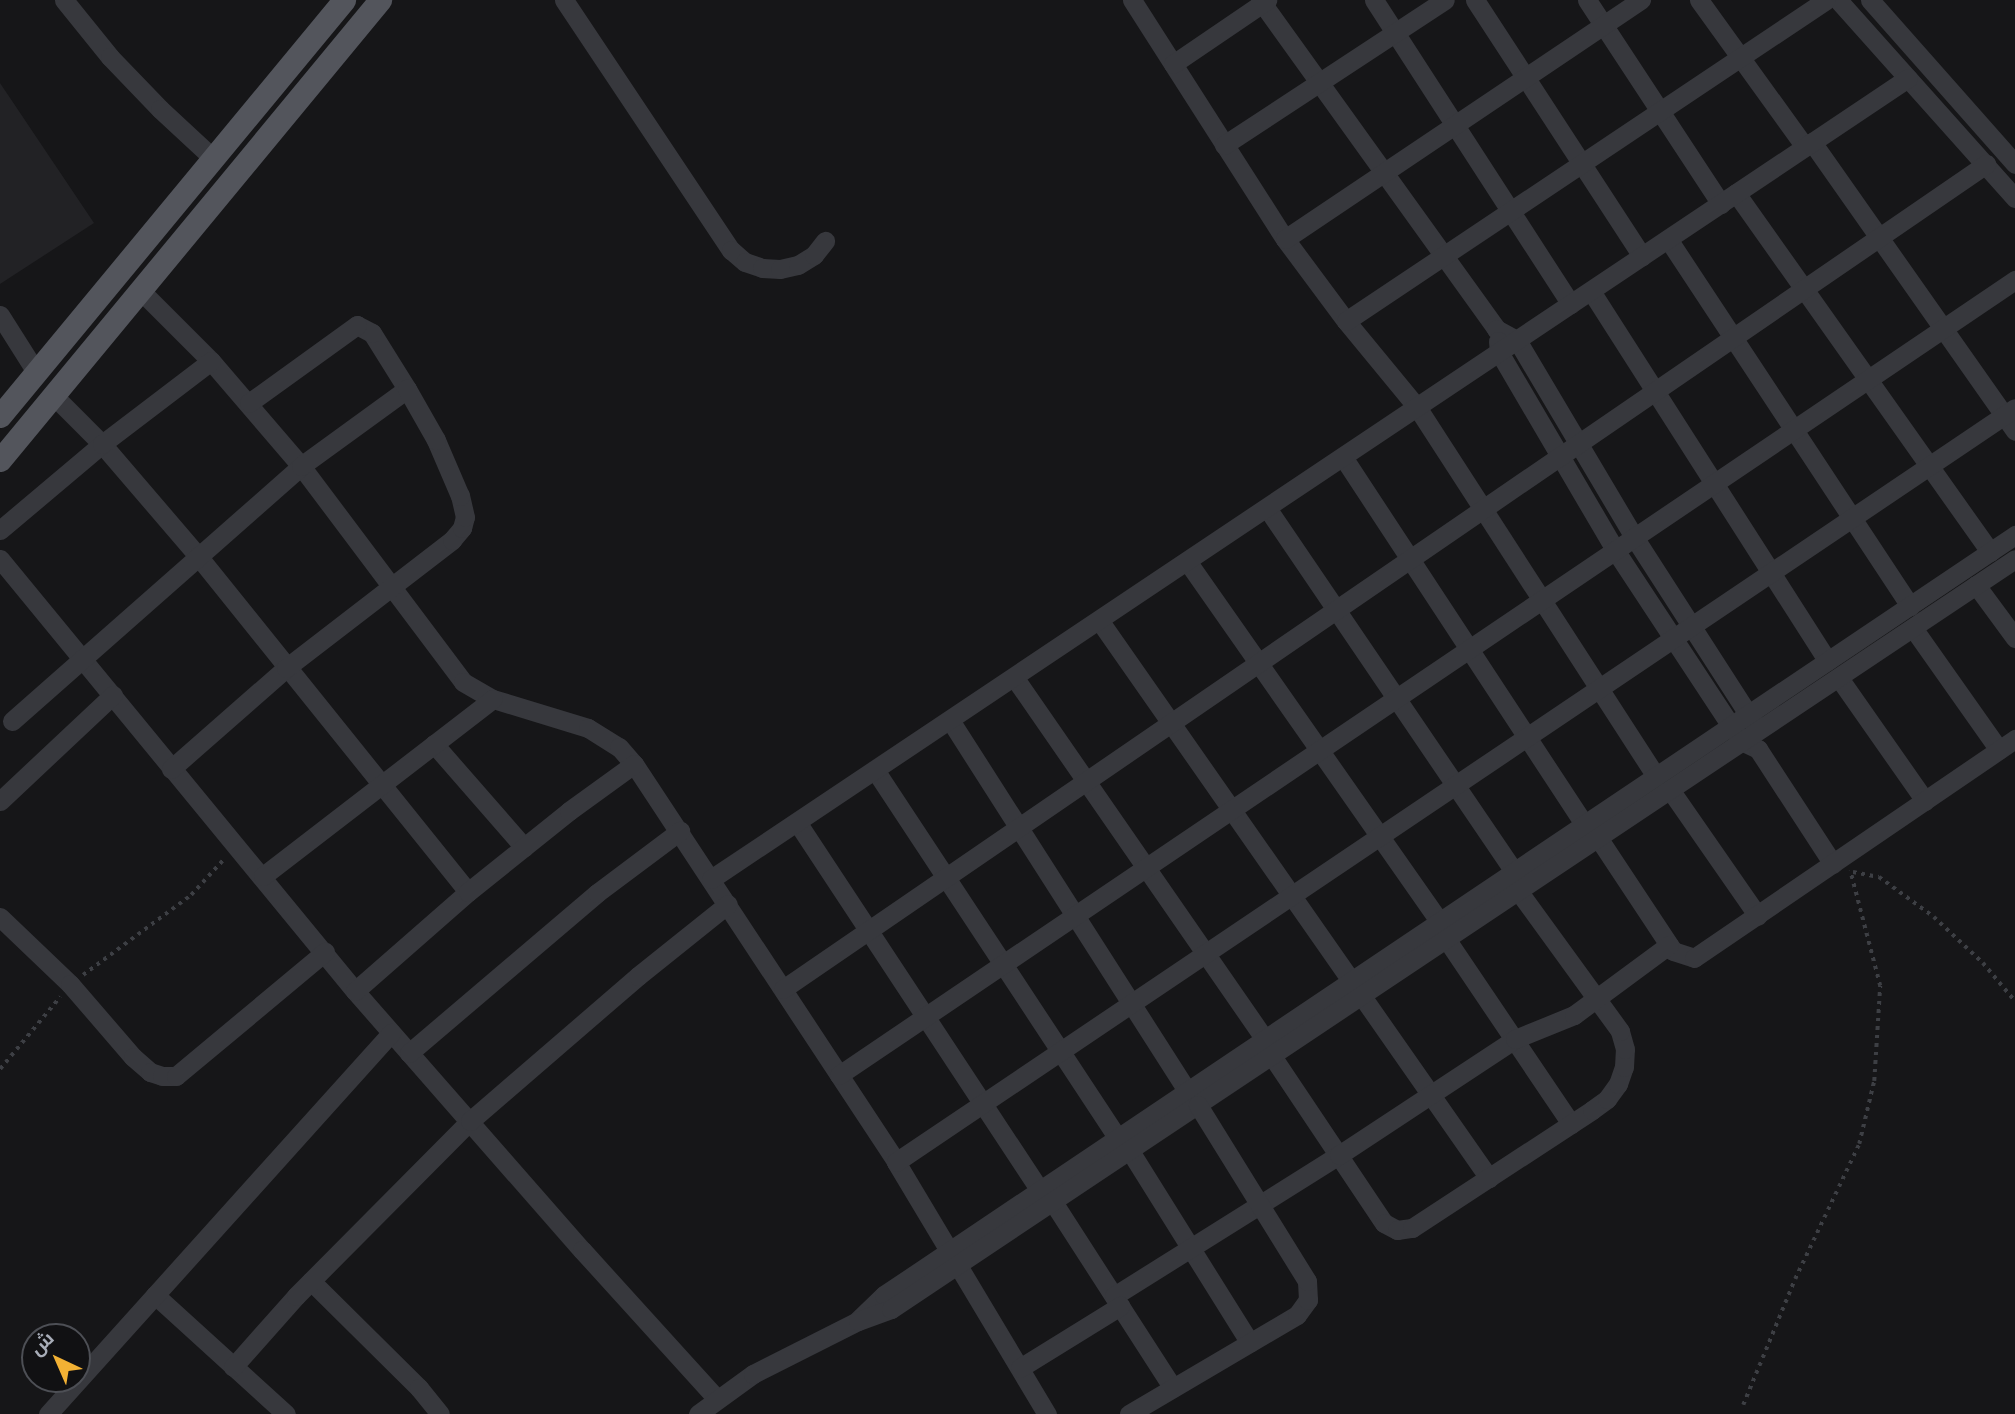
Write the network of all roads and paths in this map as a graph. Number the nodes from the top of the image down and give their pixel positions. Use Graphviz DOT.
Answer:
graph roads {
  1 [pos="64,0"];
  2 [pos="344,0"];
  3 [pos="380,0"];
  4 [pos="564,0"];
  5 [pos="1132,0"];
  6 [pos="1374,0"];
  7 [pos="1445,0"];
  8 [pos="1475,0"];
  9 [pos="1587,0"];
  10 [pos="1641,0"];
  11 [pos="1699,0"];
  12 [pos="1826,0"];
  13 [pos="1838,0"];
  14 [pos="1870,0"];
  15 [pos="1263,1"];
  16 [pos="1603,25"];
  17 [pos="1395,32"];
  18 [pos="1740,57"];
  19 [pos="1173,64"];
  20 [pos="1525,77"];
  21 [pos="1908,78"];
  22 [pos="1319,82"];
  23 [pos="1660,111"];
  24 [pos="1455,125"];
  25 [pos="1224,145"];
  26 [pos="1809,145"];
  27 [pos="213,158"];
  28 [pos="1581,163"];
  29 [pos="1986,164"];
  30 [pos="2015,164"];
  31 [pos="1384,173"];
  32 [pos="1729,198"];
  33 [pos="2015,198"];
  34 [pos="1511,210"];
  35 [pos="1879,237"];
  36 [pos="1284,239"];
  37 [pos="1668,239"];
  38 [pos="825,241"];
  39 [pos="1443,256"];
  40 [pos="1642,256"];
  41 [pos="2015,280"];
  42 [pos="1804,289"];
  43 [pos="141,291"];
  44 [pos="1591,291"];
  45 [pos="96,300"];
  46 [pos="1571,304"];
  47 [pos="0,315"];
  48 [pos="119,316"];
  49 [pos="1346,321"];
  50 [pos="1943,328"];
  51 [pos="1496,329"];
  52 [pos="1733,338"];
  53 [pos="1517,340"];
  54 [pos="1500,352"];
  55 [pos="211,361"];
  56 [pos="36,372"];
  57 [pos="1868,379"];
  58 [pos="407,388"];
  59 [pos="1655,391"];
  60 [pos="55,397"];
  61 [pos="249,403"];
  62 [pos="1417,407"];
  63 [pos="0,416"];
  64 [pos="2011,418"];
  65 [pos="1793,429"];
  66 [pos="102,444"];
  67 [pos="1577,444"];
  68 [pos="1343,457"];
  69 [pos="1559,457"];
  70 [pos="0,460"];
  71 [pos="302,466"];
  72 [pos="1929,466"];
  73 [pos="1714,483"];
  74 [pos="1266,508"];
  75 [pos="1483,509"];
  76 [pos="1852,518"];
  77 [pos="0,530"];
  78 [pos="2015,535"];
  79 [pos="1634,537"];
  80 [pos="1615,550"];
  81 [pos="1990,552"];
  82 [pos="198,556"];
  83 [pos="0,559"];
  84 [pos="1410,559"];
  85 [pos="2015,559"];
  86 [pos="1187,561"];
  87 [pos="1771,572"];
  88 [pos="1976,585"];
  89 [pos="391,588"];
  90 [pos="1541,600"];
  91 [pos="1910,606"];
  92 [pos="1336,610"];
  93 [pos="1099,620"];
  94 [pos="1690,626"];
  95 [pos="1913,628"];
  96 [pos="2015,638"];
  97 [pos="1672,639"];
  98 [pos="1469,649"];
  99 [pos="83,660"];
  100 [pos="1828,661"];
  101 [pos="1258,663"];
  102 [pos="286,668"];
  103 [pos="1014,677"];
  104 [pos="1839,678"];
  105 [pos="1599,688"];
  106 [pos="113,695"];
  107 [pos="1396,698"];
  108 [pos="493,699"];
  109 [pos="950,720"];
  110 [pos="1740,720"];
  111 [pos="12,721"];
  112 [pos="1171,723"];
  113 [pos="1527,737"];
  114 [pos="1754,741"];
  115 [pos="435,744"];
  116 [pos="2007,744"];
  117 [pos="1319,750"];
  118 [pos="634,764"];
  119 [pos="171,769"];
  120 [pos="875,770"];
  121 [pos="1656,777"];
  122 [pos="1086,781"];
  123 [pos="379,785"];
  124 [pos="1455,785"];
  125 [pos="1671,790"];
  126 [pos="0,801"];
  127 [pos="1924,801"];
  128 [pos="1232,809"];
  129 [pos="797,822"];
  130 [pos="1018,827"];
  131 [pos="680,831"];
  132 [pos="1592,832"];
  133 [pos="1380,836"];
  134 [pos="236,846"];
  135 [pos="524,847"];
  136 [pos="1843,864"];
  137 [pos="1146,867"];
  138 [pos="1514,872"];
  139 [pos="263,876"];
  140 [pos="946,877"];
  141 [pos="712,879"];
  142 [pos="468,892"];
  143 [pos="1519,892"];
  144 [pos="1293,894"];
  145 [pos="728,904"];
  146 [pos="1075,915"];
  147 [pos="1758,916"];
  148 [pos="0,917"];
  149 [pos="869,930"];
  150 [pos="1444,931"];
  151 [pos="1669,945"];
  152 [pos="325,952"];
  153 [pos="1205,953"];
  154 [pos="1003,964"];
  155 [pos="70,984"];
  156 [pos="1359,988"];
  157 [pos="783,989"];
  158 [pos="355,991"];
  159 [pos="1598,998"];
  160 [pos="2015,1001"];
  161 [pos="1131,1003"];
  162 [pos="925,1016"];
  163 [pos="391,1033"];
  164 [pos="1515,1039"];
  165 [pos="1268,1048"];
  166 [pos="1061,1051"];
  167 [pos="410,1053"];
  168 [pos="0,1069"];
  169 [pos="839,1075"];
  170 [pos="1432,1094"];
  171 [pos="1193,1099"];
  172 [pos="983,1104"];
  173 [pos="470,1121"];
  174 [pos="1571,1124"];
  175 [pos="1124,1145"];
  176 [pos="1339,1155"];
  177 [pos="896,1162"];
  178 [pos="1489,1178"];
  179 [pos="1046,1196"];
  180 [pos="1260,1204"];
  181 [pos="1190,1248"];
  182 [pos="955,1258"];
  183 [pos="311,1281"];
  184 [pos="155,1294"];
  185 [pos="1117,1301"];
  186 [pos="1250,1343"];
  187 [pos="233,1367"];
  188 [pos="1020,1368"];
  189 [pos="1173,1388"];
  190 [pos="717,1399"];
  191 [pos="1742,1405"];
  192 [pos="48,1414"];
  193 [pos="286,1414"];
  194 [pos="440,1414"];
  195 [pos="698,1414"];
  196 [pos="1047,1414"];
  197 [pos="1129,1414"];
  1 -- 27 [label="street"];
  2 -- 27 [label="main road"];
  3 -- 43 [label="main road"];
  4 -- 38 [label="street"];
  5 -- 19 [label="street"];
  6 -- 17 [label="street"];
  7 -- 17 [label="street"];
  8 -- 20 [label="street"];
  9 -- 16 [label="street"];
  10 -- 16 [label="street"];
  11 -- 18 [label="street"];
  12 -- 18 [label="street"];
  13 -- 21 [label="street"];
  14 -- 30 [label="street"];
  15 -- 19 [label="street"];
  15 -- 22 [label="street"];
  16 -- 20 [label="street"];
  16 -- 23 [label="street"];
  17 -- 22 [label="street"];
  17 -- 24 [label="street"];
  18 -- 23 [label="street"];
  18 -- 26 [label="street"];
  19 -- 25 [label="street"];
  20 -- 24 [label="street"];
  20 -- 28 [label="street"];
  21 -- 26 [label="street"];
  21 -- 29 [label="street"];
  22 -- 25 [label="street"];
  22 -- 31 [label="street"];
  23 -- 28 [label="street"];
  23 -- 32 [label="street"];
  24 -- 31 [label="street"];
  24 -- 34 [label="street"];
  25 -- 36 [label="street"];
  26 -- 32 [label="street"];
  26 -- 35 [label="street"];
  27 -- 45 [label="main road"];
  28 -- 34 [label="street"];
  28 -- 40 [label="street"];
  29 -- 33 [label="street"];
  29 -- 35 [label="street"];
  31 -- 36 [label="street"];
  31 -- 39 [label="street"];
  32 -- 37 [label="street"];
  32 -- 42 [label="street"];
  34 -- 39 [label="street"];
  34 -- 46 [label="street"];
  35 -- 42 [label="street"];
  35 -- 50 [label="street"];
  36 -- 49 [label="street"];
  37 -- 40 [label="street"];
  37 -- 52 [label="street"];
  39 -- 49 [label="street"];
  39 -- 51 [label="street"];
  40 -- 44 [label="street"];
  41 -- 50 [label="street"];
  42 -- 52 [label="street"];
  42 -- 57 [label="street"];
  43 -- 48 [label="main road"];
  43 -- 55 [label="street"];
  44 -- 46 [label="street"];
  44 -- 59 [label="street"];
  45 -- 48 [label="main road"];
  45 -- 56 [label="main road"];
  46 -- 53 [label="street"];
  47 -- 56 [label="street"];
  48 -- 60 [label="main road"];
  49 -- 62 [label="street"];
  50 -- 57 [label="street"];
  50 -- 64 [label="street"];
  51 -- 53 [label="street"];
  51 -- 54 [label="street"];
  52 -- 59 [label="street"];
  52 -- 65 [label="street"];
  53 -- 54 [label="street"];
  53 -- 67 [label="street"];
  54 -- 62 [label="street"];
  54 -- 69 [label="street"];
  55 -- 61 [label="street"];
  55 -- 66 [label="street"];
  56 -- 63 [label="main road"];
  57 -- 65 [label="street"];
  57 -- 72 [label="street"];
  58 -- 61 [label="street"];
  58 -- 71 [label="street"];
  58 -- 89 [label="street"];
  59 -- 67 [label="street"];
  59 -- 73 [label="street"];
  60 -- 66 [label="street"];
  60 -- 70 [label="main road"];
  61 -- 71 [label="street"];
  62 -- 68 [label="street"];
  62 -- 75 [label="street"];
  64 -- 72 [label="street"];
  65 -- 73 [label="street"];
  65 -- 76 [label="street"];
  66 -- 77 [label="street"];
  66 -- 82 [label="street"];
  67 -- 69 [label="street"];
  67 -- 79 [label="street"];
  68 -- 74 [label="street"];
  68 -- 84 [label="street"];
  69 -- 75 [label="street"];
  69 -- 80 [label="street"];
  71 -- 82 [label="street"];
  71 -- 89 [label="street"];
  72 -- 76 [label="street"];
  72 -- 81 [label="street"];
  73 -- 79 [label="street"];
  73 -- 87 [label="street"];
  74 -- 86 [label="street"];
  74 -- 92 [label="street"];
  75 -- 84 [label="street"];
  75 -- 90 [label="street"];
  76 -- 87 [label="street"];
  76 -- 91 [label="street"];
  78 -- 81 [label="street"];
  79 -- 80 [label="street"];
  79 -- 94 [label="street"];
  80 -- 90 [label="street"];
  80 -- 97 [label="street"];
  81 -- 91 [label="street"];
  82 -- 99 [label="street"];
  82 -- 102 [label="street"];
  83 -- 99 [label="street"];
  84 -- 92 [label="street"];
  84 -- 98 [label="street"];
  85 -- 88 [label="street"];
  86 -- 93 [label="street"];
  86 -- 101 [label="street"];
  87 -- 94 [label="street"];
  87 -- 100 [label="street"];
  88 -- 95 [label="street"];
  88 -- 96 [label="street"];
  89 -- 102 [label="street"];
  89 -- 108 [label="street"];
  90 -- 98 [label="street"];
  90 -- 105 [label="street"];
  91 -- 100 [label="street"];
  92 -- 101 [label="street"];
  92 -- 107 [label="street"];
  93 -- 103 [label="street"];
  93 -- 112 [label="street"];
  94 -- 97 [label="street"];
  94 -- 110 [label="street"];
  95 -- 104 [label="street"];
  95 -- 116 [label="street"];
  97 -- 105 [label="street"];
  97 -- 110 [label="street"];
  98 -- 107 [label="street"];
  98 -- 113 [label="street"];
  99 -- 106 [label="street"];
  99 -- 111 [label="street"];
  100 -- 110 [label="street"];
  101 -- 112 [label="street"];
  101 -- 117 [label="street"];
  102 -- 119 [label="street"];
  102 -- 123 [label="street"];
  103 -- 109 [label="street"];
  103 -- 122 [label="street"];
  104 -- 114 [label="street"];
  104 -- 127 [label="street"];
  105 -- 113 [label="street"];
  105 -- 121 [label="street"];
  106 -- 119 [label="street"];
  106 -- 126 [label="street"];
  107 -- 117 [label="street"];
  107 -- 124 [label="street"];
  108 -- 115 [label="street"];
  108 -- 118 [label="street"];
  109 -- 120 [label="street"];
  109 -- 130 [label="street"];
  110 -- 114 [label="street"];
  110 -- 121 [label="street"];
  112 -- 122 [label="street"];
  112 -- 128 [label="street"];
  113 -- 124 [label="street"];
  113 -- 132 [label="street"];
  114 -- 125 [label="street"];
  114 -- 136 [label="street"];
  115 -- 123 [label="street"];
  115 -- 135 [label="street"];
  116 -- 127 [label="street"];
  117 -- 128 [label="street"];
  117 -- 133 [label="street"];
  118 -- 131 [label="street"];
  118 -- 135 [label="street"];
  119 -- 134 [label="street"];
  120 -- 129 [label="street"];
  120 -- 140 [label="street"];
  121 -- 132 [label="street"];
  122 -- 130 [label="street"];
  122 -- 137 [label="street"];
  123 -- 139 [label="street"];
  123 -- 142 [label="street"];
  124 -- 133 [label="street"];
  124 -- 138 [label="street"];
  125 -- 132 [label="street"];
  125 -- 147 [label="street"];
  127 -- 136 [label="street"];
  128 -- 137 [label="street"];
  128 -- 144 [label="street"];
  129 -- 141 [label="street"];
  129 -- 149 [label="street"];
  130 -- 140 [label="street"];
  130 -- 146 [label="street"];
  131 -- 141 [label="street"];
  131 -- 167 [label="street"];
  132 -- 138 [label="street"];
  132 -- 143 [label="street"];
  132 -- 151 [label="street"];
  133 -- 144 [label="street"];
  133 -- 150 [label="street"];
  134 -- 139 [label="street"];
  134 -- 155 [label="path"];
  135 -- 142 [label="street"];
  136 -- 147 [label="street"];
  136 -- 160 [label="path"];
  136 -- 191 [label="path"];
  137 -- 146 [label="street"];
  137 -- 153 [label="street"];
  138 -- 150 [label="street"];
  139 -- 152 [label="street"];
  140 -- 149 [label="street"];
  140 -- 154 [label="street"];
  141 -- 145 [label="street"];
  142 -- 158 [label="street"];
  143 -- 150 [label="street"];
  143 -- 159 [label="street"];
  144 -- 153 [label="street"];
  144 -- 156 [label="street"];
  145 -- 157 [label="street"];
  145 -- 173 [label="street"];
  146 -- 154 [label="street"];
  146 -- 161 [label="street"];
  147 -- 151 [label="street"];
  148 -- 155 [label="street"];
  149 -- 157 [label="street"];
  149 -- 162 [label="street"];
  150 -- 156 [label="street"];
  150 -- 164 [label="street"];
  151 -- 159 [label="street"];
  152 -- 155 [label="street"];
  152 -- 158 [label="street"];
  153 -- 161 [label="street"];
  153 -- 165 [label="street"];
  154 -- 162 [label="street"];
  154 -- 166 [label="street"];
  155 -- 168 [label="path"];
  156 -- 165 [label="street"];
  156 -- 170 [label="street"];
  157 -- 169 [label="street"];
  158 -- 163 [label="street"];
  159 -- 164 [label="street"];
  159 -- 174 [label="street"];
  161 -- 166 [label="street"];
  161 -- 171 [label="street"];
  162 -- 169 [label="street"];
  162 -- 172 [label="street"];
  163 -- 167 [label="street"];
  163 -- 184 [label="street"];
  164 -- 170 [label="street"];
  164 -- 174 [label="street"];
  165 -- 171 [label="street"];
  165 -- 176 [label="street"];
  166 -- 172 [label="street"];
  166 -- 175 [label="street"];
  167 -- 173 [label="street"];
  169 -- 177 [label="street"];
  170 -- 176 [label="street"];
  170 -- 178 [label="street"];
  171 -- 175 [label="street"];
  171 -- 180 [label="street"];
  172 -- 177 [label="street"];
  172 -- 179 [label="street"];
  173 -- 183 [label="street"];
  173 -- 190 [label="street"];
  174 -- 178 [label="street"];
  175 -- 179 [label="street"];
  175 -- 181 [label="street"];
  176 -- 178 [label="street"];
  176 -- 180 [label="street"];
  177 -- 182 [label="street"];
  179 -- 182 [label="street"];
  179 -- 185 [label="street"];
  180 -- 181 [label="street"];
  180 -- 186 [label="street"];
  181 -- 185 [label="street"];
  181 -- 186 [label="street"];
  182 -- 188 [label="street"];
  182 -- 190 [label="street"];
  183 -- 187 [label="street"];
  183 -- 194 [label="street"];
  184 -- 187 [label="street"];
  184 -- 192 [label="street"];
  185 -- 188 [label="street"];
  185 -- 189 [label="street"];
  186 -- 189 [label="street"];
  187 -- 193 [label="street"];
  188 -- 196 [label="street"];
  189 -- 197 [label="street"];
  190 -- 195 [label="street"];
}
